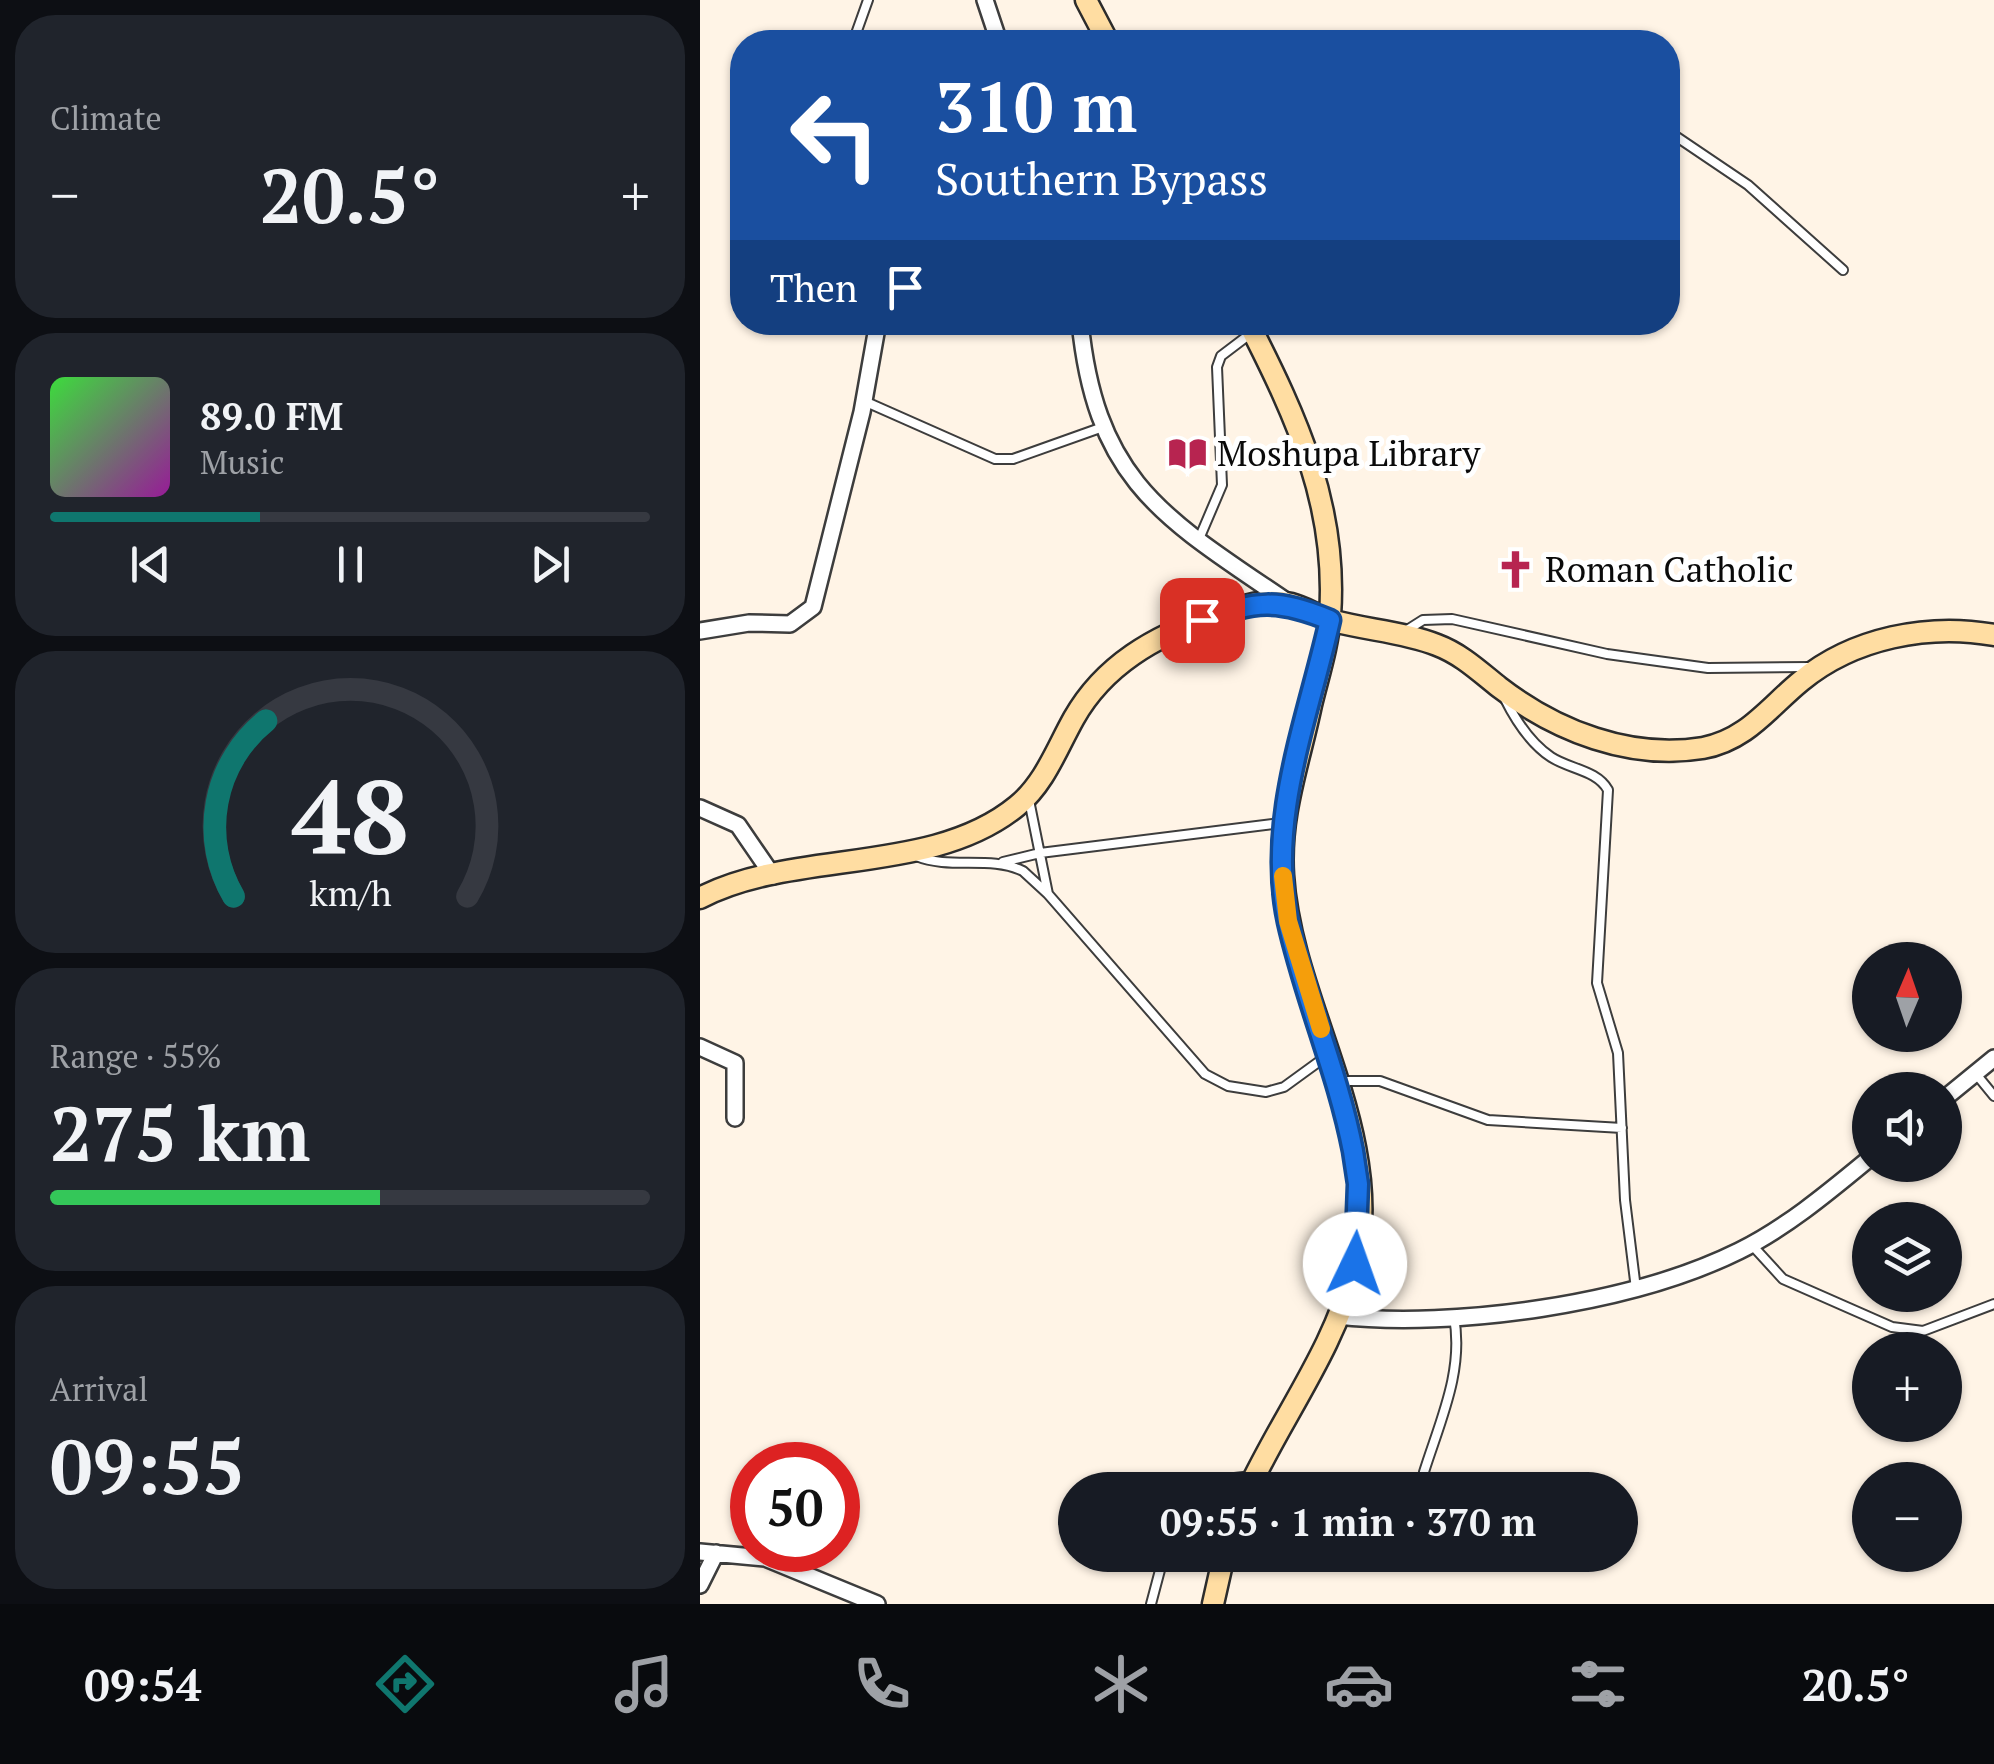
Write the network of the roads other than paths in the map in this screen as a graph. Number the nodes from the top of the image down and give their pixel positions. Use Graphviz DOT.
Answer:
graph roads {
  1 [pos="868,0"];
  2 [pos="985,0"];
  3 [pos="1086,0"];
  4 [pos="858,30"];
  5 [pos="995,30"];
  6 [pos="1102,30"];
  7 [pos="1680,139"];
  8 [pos="1843,270"];
  9 [pos="876,335"];
  10 [pos="1082,335"];
  11 [pos="1243,335"];
  12 [pos="1255,335"];
  13 [pos="864,401"];
  14 [pos="1103,428"];
  15 [pos="1197,543"];
  16 [pos="1290,604"];
  17 [pos="1330,620"];
  18 [pos="700,632"];
  19 [pos="1399,635"];
  20 [pos="1994,635"];
  21 [pos="1820,666"];
  22 [pos="1498,686"];
  23 [pos="1028,796"];
  24 [pos="700,808"];
  25 [pos="1284,822"];
  26 [pos="902,851"];
  27 [pos="1040,853"];
  28 [pos="999,863"];
  29 [pos="773,876"];
  30 [pos="1048,894"];
  31 [pos="700,898"];
  32 [pos="700,1047"];
  33 [pos="1328,1056"];
  34 [pos="1994,1058"];
  35 [pos="1976,1074"];
  36 [pos="1336,1081"];
  37 [pos="1962,1085"];
  38 [pos="1994,1096"];
  39 [pos="735,1118"];
  40 [pos="1622,1128"];
  41 [pos="1852,1171"];
  42 [pos="1752,1244"];
  43 [pos="1636,1289"];
  44 [pos="1994,1304"];
  45 [pos="1337,1316"];
  46 [pos="1454,1318"];
  47 [pos="1257,1472"];
  48 [pos="1424,1472"];
  49 [pos="708,1553"];
  50 [pos="1159,1572"];
  51 [pos="1220,1572"];
  52 [pos="700,1585"];
  53 [pos="840,1597"];
  54 [pos="877,1604"];
  55 [pos="1151,1604"];
  56 [pos="1212,1604"];
  1 -- 4 [label="lane"];
  2 -- 5 [label="street"];
  3 -- 6 [label="street"];
  7 -- 8 [label="lane"];
  9 -- 13 [label="street"];
  10 -- 14 [label="street"];
  11 -- 15 [label="lane"];
  12 -- 17 [label="street"];
  13 -- 14 [label="lane"];
  13 -- 18 [label="street"];
  14 -- 15 [label="street"];
  15 -- 16 [label="street"];
  16 -- 17 [label="street"];
  16 -- 23 [label="street"];
  17 -- 19 [label="street"];
  17 -- 25 [label="street"];
  19 -- 21 [label="lane"];
  19 -- 22 [label="street"];
  20 -- 21 [label="street"];
  21 -- 22 [label="street"];
  22 -- 40 [label="lane"];
  23 -- 26 [label="street"];
  23 -- 27 [label="lane"];
  24 -- 29 [label="street"];
  25 -- 27 [label="lane"];
  25 -- 33 [label="street"];
  26 -- 28 [label="lane"];
  26 -- 29 [label="street"];
  27 -- 28 [label="lane"];
  27 -- 30 [label="lane"];
  28 -- 30 [label="lane"];
  29 -- 31 [label="street"];
  30 -- 33 [label="lane"];
  32 -- 39 [label="street"];
  33 -- 36 [label="street"];
  34 -- 35 [label="street"];
  35 -- 37 [label="street"];
  35 -- 38 [label="lane"];
  36 -- 40 [label="lane"];
  36 -- 45 [label="street"];
  40 -- 43 [label="lane"];
  41 -- 42 [label="street"];
  42 -- 43 [label="street"];
  42 -- 44 [label="lane"];
  43 -- 46 [label="street"];
  45 -- 46 [label="street"];
  45 -- 47 [label="street"];
  46 -- 48 [label="lane"];
  49 -- 52 [label="street"];
  49 -- 53 [label="street"];
  50 -- 55 [label="lane"];
  51 -- 56 [label="street"];
  53 -- 54 [label="street"];
}
